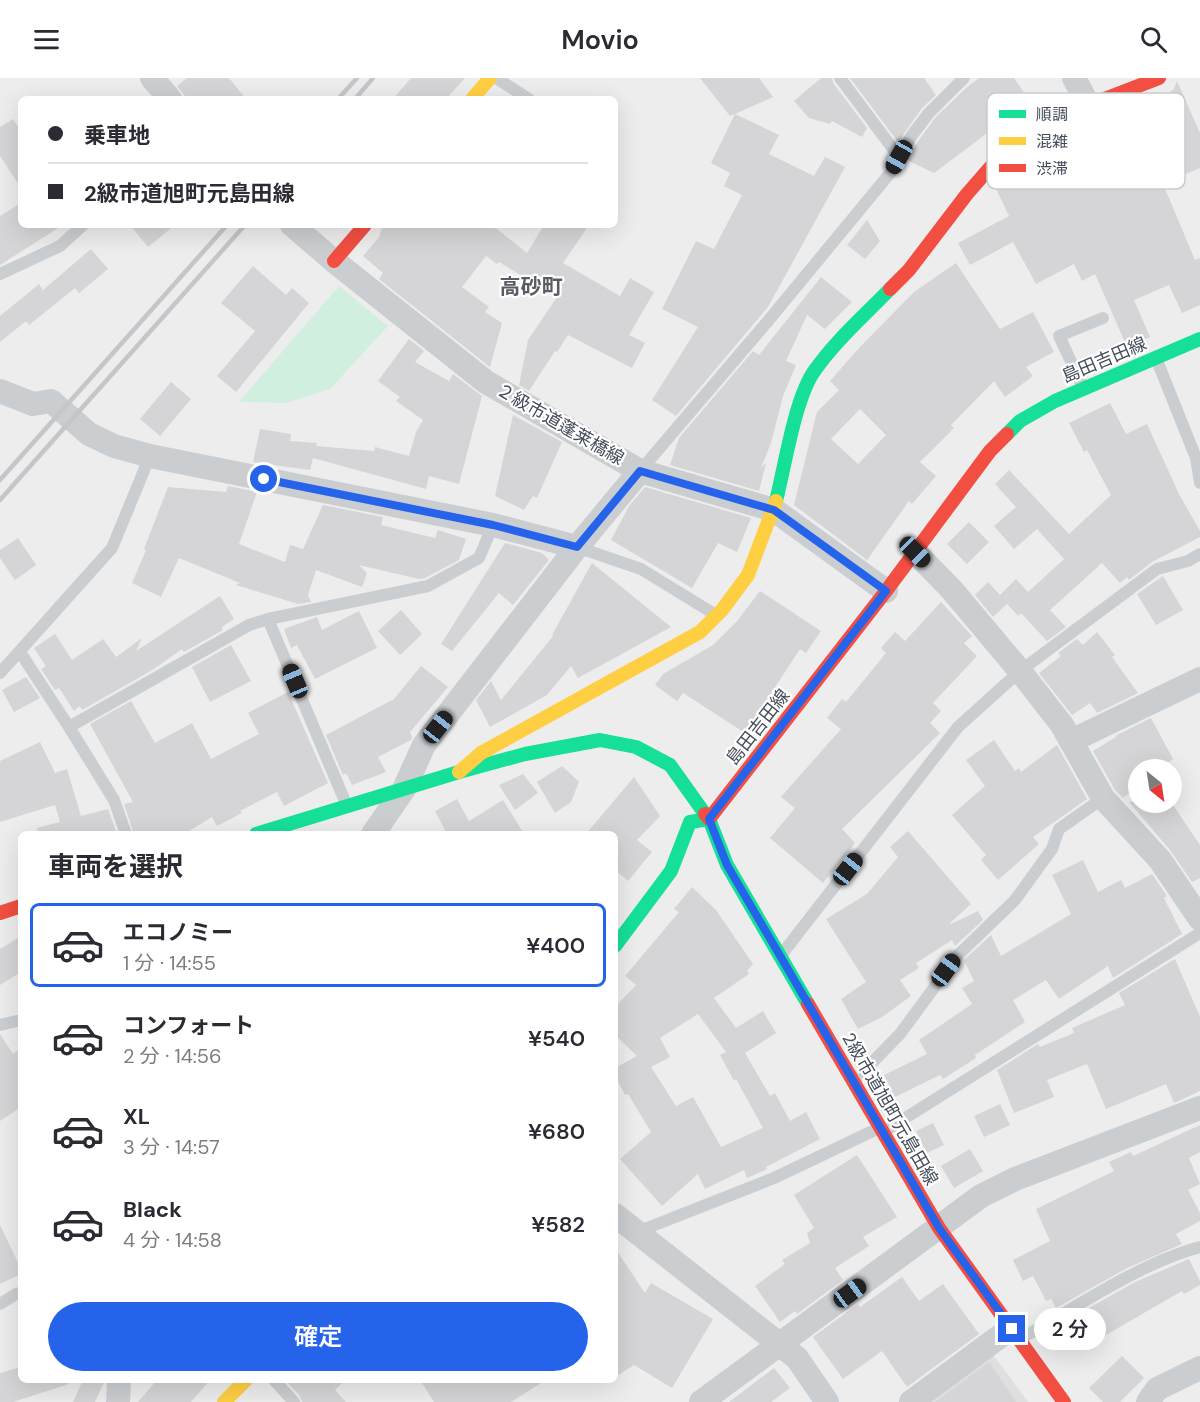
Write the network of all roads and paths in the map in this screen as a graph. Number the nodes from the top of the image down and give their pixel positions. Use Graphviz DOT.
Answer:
graph roads {
  1 [pos="152,78"];
  2 [pos="490,78"];
  3 [pos="496,78"];
  4 [pos="840,78"];
  5 [pos="964,78"];
  6 [pos="1074,78"];
  7 [pos="1159,78"];
  8 [pos="1082,93"];
  9 [pos="1122,93"];
  10 [pos="167,96"];
  11 [pos="475,96"];
  12 [pos="524,96"];
  13 [pos="899,157"];
  14 [pos="987,171"];
  15 [pos="80,228"];
  16 [pos="296,228"];
  17 [pos="362,228"];
  18 [pos="334,261"];
  19 [pos="0,274"];
  20 [pos="1103,318"];
  21 [pos="1200,339"];
  22 [pos="1155,358"];
  23 [pos="1084,387"];
  24 [pos="0,391"];
  25 [pos="150,456"];
  26 [pos="640,471"];
  27 [pos="1200,483"];
  28 [pos="774,510"];
  29 [pos="493,525"];
  30 [pos="577,547"];
  31 [pos="915,552"];
  32 [pos="1200,554"];
  33 [pos="886,591"];
  34 [pos="717,615"];
  35 [pos="268,619"];
  36 [pos="20,652"];
  37 [pos="1020,671"];
  38 [pos="0,673"];
  39 [pos="1200,679"];
  40 [pos="69,727"];
  41 [pos="1071,741"];
  42 [pos="459,772"];
  43 [pos="404,789"];
  44 [pos="1103,798"];
  45 [pos="347,806"];
  46 [pos="709,819"];
  47 [pos="125,831"];
  48 [pos="266,831"];
  49 [pos="374,831"];
  50 [pos="18,907"];
  51 [pos="0,913"];
  52 [pos="1200,919"];
  53 [pos="1200,933"];
  54 [pos="618,942"];
  55 [pos="779,957"];
  56 [pos="18,1021"];
  57 [pos="0,1025"];
  58 [pos="853,1082"];
  59 [pos="1200,1108"];
  60 [pos="881,1130"];
  61 [pos="618,1217"];
  62 [pos="939,1228"];
  63 [pos="637,1232"];
  64 [pos="1200,1247"];
  65 [pos="18,1294"];
  66 [pos="0,1304"];
  67 [pos="1016,1334"];
  68 [pos="779,1345"];
  69 [pos="1200,1368"];
  70 [pos="119,1383"];
  71 [pos="243,1383"];
  72 [pos="277,1383"];
  73 [pos="118,1402"];
  74 [pos="224,1402"];
  75 [pos="294,1402"];
  76 [pos="701,1402"];
  77 [pos="827,1402"];
  78 [pos="911,1402"];
  79 [pos="1064,1402"];
  80 [pos="1148,1402"];
  1 -- 10 [label="street"];
  2 -- 11 [label="street"];
  3 -- 12 [label="lane"];
  4 -- 13 [label="lane"];
  5 -- 13 [label="lane"];
  6 -- 8 [label="street"];
  7 -- 9 [label="street"];
  13 -- 26 [label="lane"];
  14 -- 28 [label="street"];
  15 -- 19 [label="lane"];
  16 -- 18 [label="street, ２級市道蓬莱橋線"];
  17 -- 18 [label="street"];
  18 -- 26 [label="street, ２級市道蓬莱橋線"];
  20 -- 23 [label="lane"];
  21 -- 22 [label="street, 島田吉田線"];
  22 -- 23 [label="street, 島田吉田線"];
  22 -- 27 [label="lane"];
  23 -- 31 [label="street, 島田吉田線"];
  24 -- 25 [label="street"];
  25 -- 29 [label="street"];
  25 -- 36 [label="lane"];
  26 -- 28 [label="street, ２級市道蓬莱橋線"];
  26 -- 30 [label="street"];
  28 -- 33 [label="street, ２級市道蓬莱橋線"];
  28 -- 34 [label="street"];
  29 -- 30 [label="street"];
  29 -- 35 [label="lane"];
  30 -- 34 [label="lane"];
  30 -- 43 [label="street"];
  31 -- 33 [label="street, 島田吉田線"];
  31 -- 37 [label="street"];
  32 -- 37 [label="lane"];
  33 -- 46 [label="street, 島田吉田線"];
  34 -- 42 [label="street"];
  35 -- 40 [label="lane"];
  35 -- 45 [label="lane"];
  36 -- 38 [label="lane"];
  36 -- 40 [label="lane"];
  37 -- 41 [label="street"];
  37 -- 55 [label="lane"];
  39 -- 41 [label="street"];
  40 -- 47 [label="lane"];
  41 -- 44 [label="street"];
  42 -- 43 [label="street"];
  42 -- 46 [label="street"];
  43 -- 45 [label="street"];
  43 -- 49 [label="street"];
  44 -- 52 [label="street"];
  44 -- 58 [label="lane"];
  45 -- 48 [label="street"];
  46 -- 54 [label="street"];
  46 -- 55 [label="street, 2級市道旭町元島田線"];
  50 -- 51 [label="street"];
  53 -- 60 [label="lane"];
  55 -- 58 [label="street, 2級市道旭町元島田線"];
  56 -- 57 [label="lane"];
  58 -- 60 [label="street, 2級市道旭町元島田線"];
  59 -- 62 [label="street"];
  60 -- 62 [label="street, 2級市道旭町元島田線"];
  60 -- 63 [label="lane"];
  61 -- 63 [label="street"];
  62 -- 67 [label="street, 2級市道旭町元島田線"];
  62 -- 68 [label="street"];
  63 -- 68 [label="street"];
  64 -- 67 [label="lane"];
  65 -- 66 [label="lane"];
  67 -- 78 [label="street"];
  67 -- 79 [label="street, 2級市道旭町元島田線"];
  68 -- 76 [label="street"];
  68 -- 77 [label="street"];
  69 -- 80 [label="street"];
  70 -- 73 [label="street"];
  71 -- 74 [label="street"];
  72 -- 75 [label="lane"];
}
